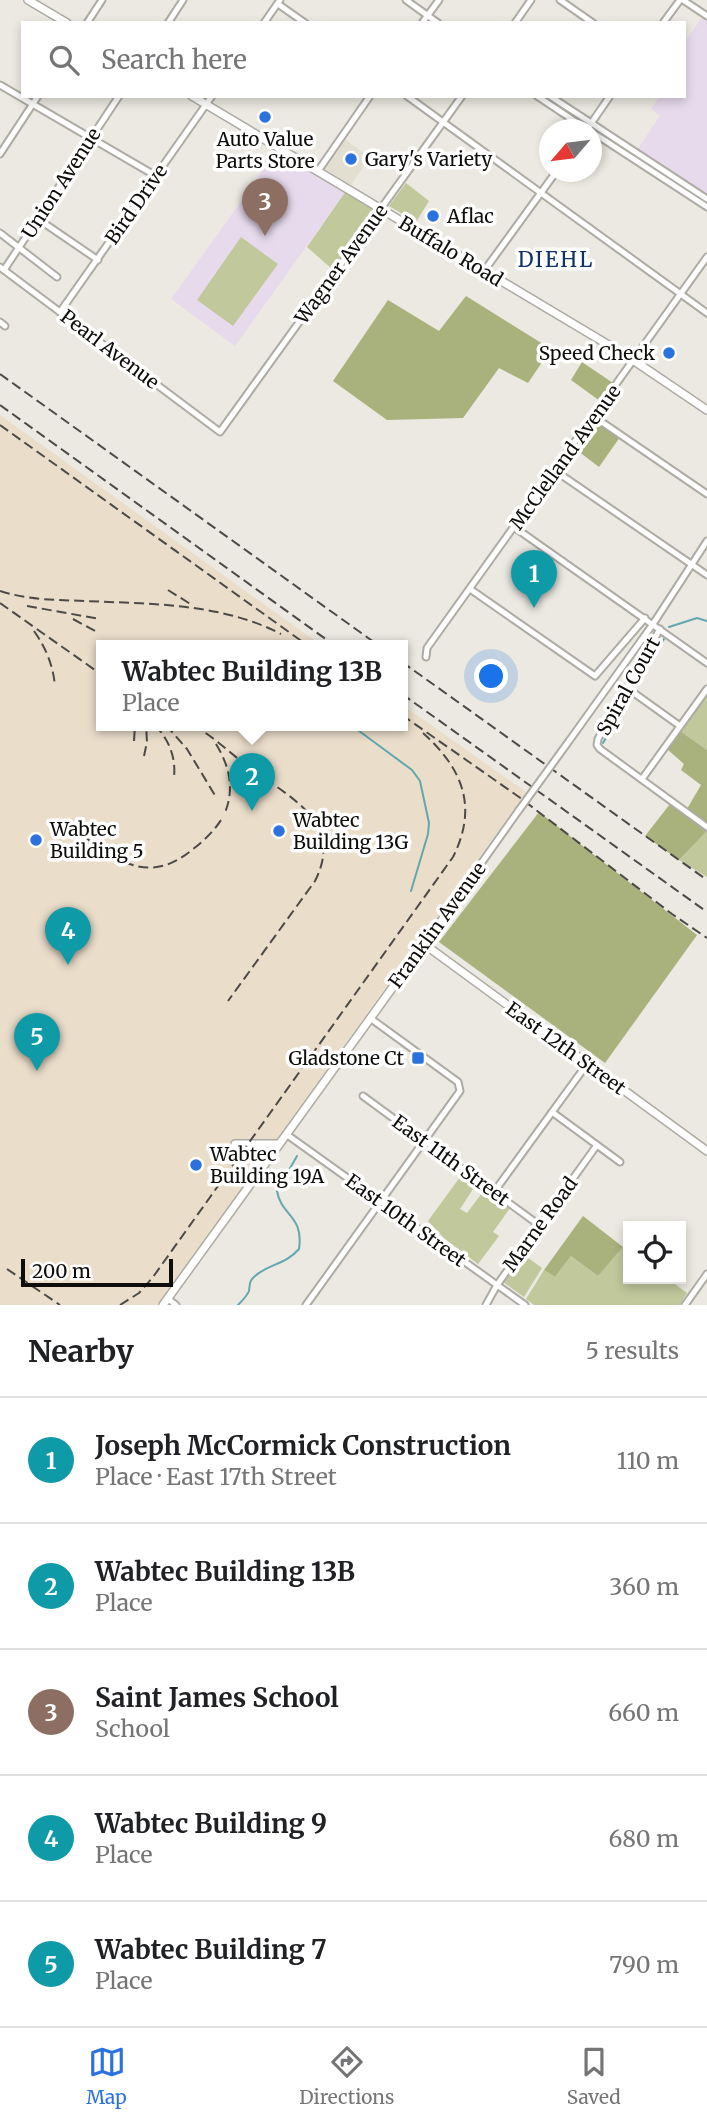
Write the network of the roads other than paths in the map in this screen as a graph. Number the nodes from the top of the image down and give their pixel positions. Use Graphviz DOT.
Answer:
graph roads {
  1 [pos="28,0"];
  2 [pos="102,0"];
  3 [pos="183,0"];
  4 [pos="406,0"];
  5 [pos="439,0"];
  6 [pos="531,0"];
  7 [pos="560,0"];
  8 [pos="682,0"];
  9 [pos="279,2"];
  10 [pos="428,15"];
  11 [pos="707,16"];
  12 [pos="64,21"];
  13 [pos="88,21"];
  14 [pos="168,21"];
  15 [pos="265,21"];
  16 [pos="303,21"];
  17 [pos="424,21"];
  18 [pos="436,21"];
  19 [pos="516,21"];
  20 [pos="590,21"];
  21 [pos="665,21"];
  22 [pos="0,85"];
  23 [pos="21,97"];
  24 [pos="23,98"];
  25 [pos="37,98"];
  26 [pos="118,98"];
  27 [pos="196,98"];
  28 [pos="210,98"];
  29 [pos="369,98"];
  30 [pos="410,98"];
  31 [pos="461,98"];
  32 [pos="540,98"];
  33 [pos="552,98"];
  34 [pos="609,98"];
  35 [pos="33,104"];
  36 [pos="206,104"];
  37 [pos="574,119"];
  38 [pos="578,119"];
  39 [pos="595,119"];
  40 [pos="443,122"];
  41 [pos="602,136"];
  42 [pos="602,137"];
  43 [pos="91,138"];
  44 [pos="0,154"];
  45 [pos="318,171"];
  46 [pos="156,176"];
  47 [pos="548,182"];
  48 [pos="541,192"];
  49 [pos="707,199"];
  50 [pos="707,207"];
  51 [pos="381,209"];
  52 [pos="38,219"];
  53 [pos="0,233"];
  54 [pos="19,247"];
  55 [pos="707,257"];
  56 [pos="98,260"];
  57 [pos="2,268"];
  58 [pos="484,271"];
  59 [pos="57,276"];
  60 [pos="681,294"];
  61 [pos="60,312"];
  62 [pos="707,313"];
  63 [pos="634,360"];
  64 [pos="707,410"];
  65 [pos="593,416"];
  66 [pos="220,432"];
  67 [pos="554,471"];
  68 [pos="707,494"];
  69 [pos="514,527"];
  70 [pos="707,541"];
  71 [pos="691,564"];
  72 [pos="707,575"];
  73 [pos="470,589"];
  74 [pos="645,618"];
  75 [pos="653,624"];
  76 [pos="660,629"];
  77 [pos="426,657"];
  78 [pos="707,663"];
  79 [pos="627,688"];
  80 [pos="707,689"];
  81 [pos="680,726"];
  82 [pos="642,779"];
  83 [pos="707,827"];
  84 [pos="424,944"];
  85 [pos="370,1018"];
  86 [pos="587,1063"];
  87 [pos="363,1096"];
  88 [pos="552,1112"];
  89 [pos="286,1134"];
  90 [pos="425,1141"];
  91 [pos="235,1144"];
  92 [pos="279,1144"];
  93 [pos="597,1145"];
  94 [pos="707,1151"];
  95 [pos="620,1162"];
  96 [pos="494,1192"];
  97 [pos="381,1202"];
  98 [pos="539,1225"];
  99 [pos="707,1275"];
  100 [pos="497,1285"];
  101 [pos="165,1302"];
  102 [pos="176,1305"];
  103 [pos="306,1305"];
  104 [pos="486,1305"];
  105 [pos="525,1305"];
  106 [pos="685,1305"];
  1 -- 12 [label="main road"];
  2 -- 13 [label="street"];
  3 -- 14 [label="street"];
  4 -- 10 [label="street"];
  5 -- 10 [label="street"];
  6 -- 19 [label="street"];
  7 -- 20 [label="street"];
  8 -- 11 [label="street"];
  8 -- 21 [label="street"];
  9 -- 15 [label="street"];
  9 -- 16 [label="street"];
  10 -- 17 [label="street"];
  10 -- 18 [label="street"];
  22 -- 23 [label="street"];
  24 -- 35 [label="street"];
  25 -- 35 [label="street"];
  26 -- 43 [label="street, Union Avenue"];
  27 -- 36 [label="main road, Buffalo Road"];
  28 -- 36 [label="street, Bird Drive"];
  29 -- 45 [label="street"];
  30 -- 40 [label="street"];
  31 -- 40 [label="street, Wagner Avenue"];
  32 -- 37 [label="street"];
  33 -- 38 [label="street"];
  34 -- 39 [label="street"];
  35 -- 43 [label="street"];
  35 -- 44 [label="street"];
  36 -- 45 [label="main road, Buffalo Road"];
  36 -- 46 [label="street, Bird Drive"];
  40 -- 48 [label="street"];
  40 -- 51 [label="street, Wagner Avenue"];
  41 -- 49 [label="street"];
  42 -- 50 [label="street"];
  43 -- 46 [label="street"];
  43 -- 52 [label="street, Union Avenue"];
  45 -- 51 [label="main road, Buffalo Road"];
  46 -- 56 [label="street, Bird Drive"];
  47 -- 48 [label="street"];
  48 -- 58 [label="street"];
  48 -- 60 [label="street"];
  51 -- 58 [label="main road, Buffalo Road"];
  51 -- 66 [label="street, Wagner Avenue"];
  52 -- 54 [label="street, Union Avenue"];
  52 -- 56 [label="street"];
  53 -- 54 [label="street"];
  54 -- 57 [label="street, Union Avenue"];
  54 -- 59 [label="street"];
  55 -- 60 [label="street, McClelland Avenue"];
  56 -- 61 [label="street, Bird Drive"];
  57 -- 61 [label="street, Pearl Avenue"];
  58 -- 63 [label="main road, Buffalo Road"];
  60 -- 62 [label="street"];
  60 -- 63 [label="street, McClelland Avenue"];
  61 -- 66 [label="street, Pearl Avenue"];
  63 -- 64 [label="main road, Buffalo Road"];
  63 -- 65 [label="street, McClelland Avenue"];
  65 -- 67 [label="street, McClelland Avenue"];
  65 -- 68 [label="street"];
  67 -- 69 [label="street, McClelland Avenue"];
  67 -- 71 [label="street"];
  69 -- 73 [label="street, McClelland Avenue"];
  69 -- 74 [label="street"];
  70 -- 71 [label="street, Franklin Avenue"];
  71 -- 72 [label="street"];
  71 -- 75 [label="street, Franklin Avenue"];
  73 -- 74 [label="street"];
  73 -- 77 [label="street, McClelland Avenue"];
  74 -- 75 [label="street"];
  75 -- 76 [label="street"];
  75 -- 84 [label="street, Franklin Avenue, bridge"];
  76 -- 78 [label="street"];
  76 -- 79 [label="street, Spiral Court"];
  79 -- 81 [label="street"];
  79 -- 82 [label="street, Spiral Court"];
  80 -- 81 [label="street"];
  81 -- 82 [label="street"];
  82 -- 83 [label="street"];
  84 -- 85 [label="main road, Franklin Avenue"];
  84 -- 86 [label="main road, East 12th Street"];
  85 -- 89 [label="main road, Franklin Avenue"];
  85 -- 90 [label="street"];
  86 -- 88 [label="street"];
  86 -- 94 [label="main road, East 12th Street"];
  87 -- 90 [label="street, East 11th Street"];
  88 -- 93 [label="street"];
  88 -- 96 [label="street"];
  89 -- 92 [label="main road, Franklin Avenue"];
  89 -- 97 [label="street, East 10th Street"];
  90 -- 96 [label="street, East 11th Street"];
  90 -- 97 [label="street"];
  91 -- 92 [label="main road"];
  92 -- 101 [label="main road, Franklin Avenue"];
  93 -- 95 [label="street"];
  93 -- 98 [label="street, Marne Road"];
  96 -- 98 [label="street, East 11th Street"];
  97 -- 100 [label="street, East 10th Street"];
  97 -- 103 [label="street"];
  98 -- 100 [label="street, Marne Road"];
  99 -- 106 [label="street"];
  100 -- 104 [label="street, Marne Road"];
  100 -- 105 [label="street, East 10th Street"];
  101 -- 102 [label="street"];
}
